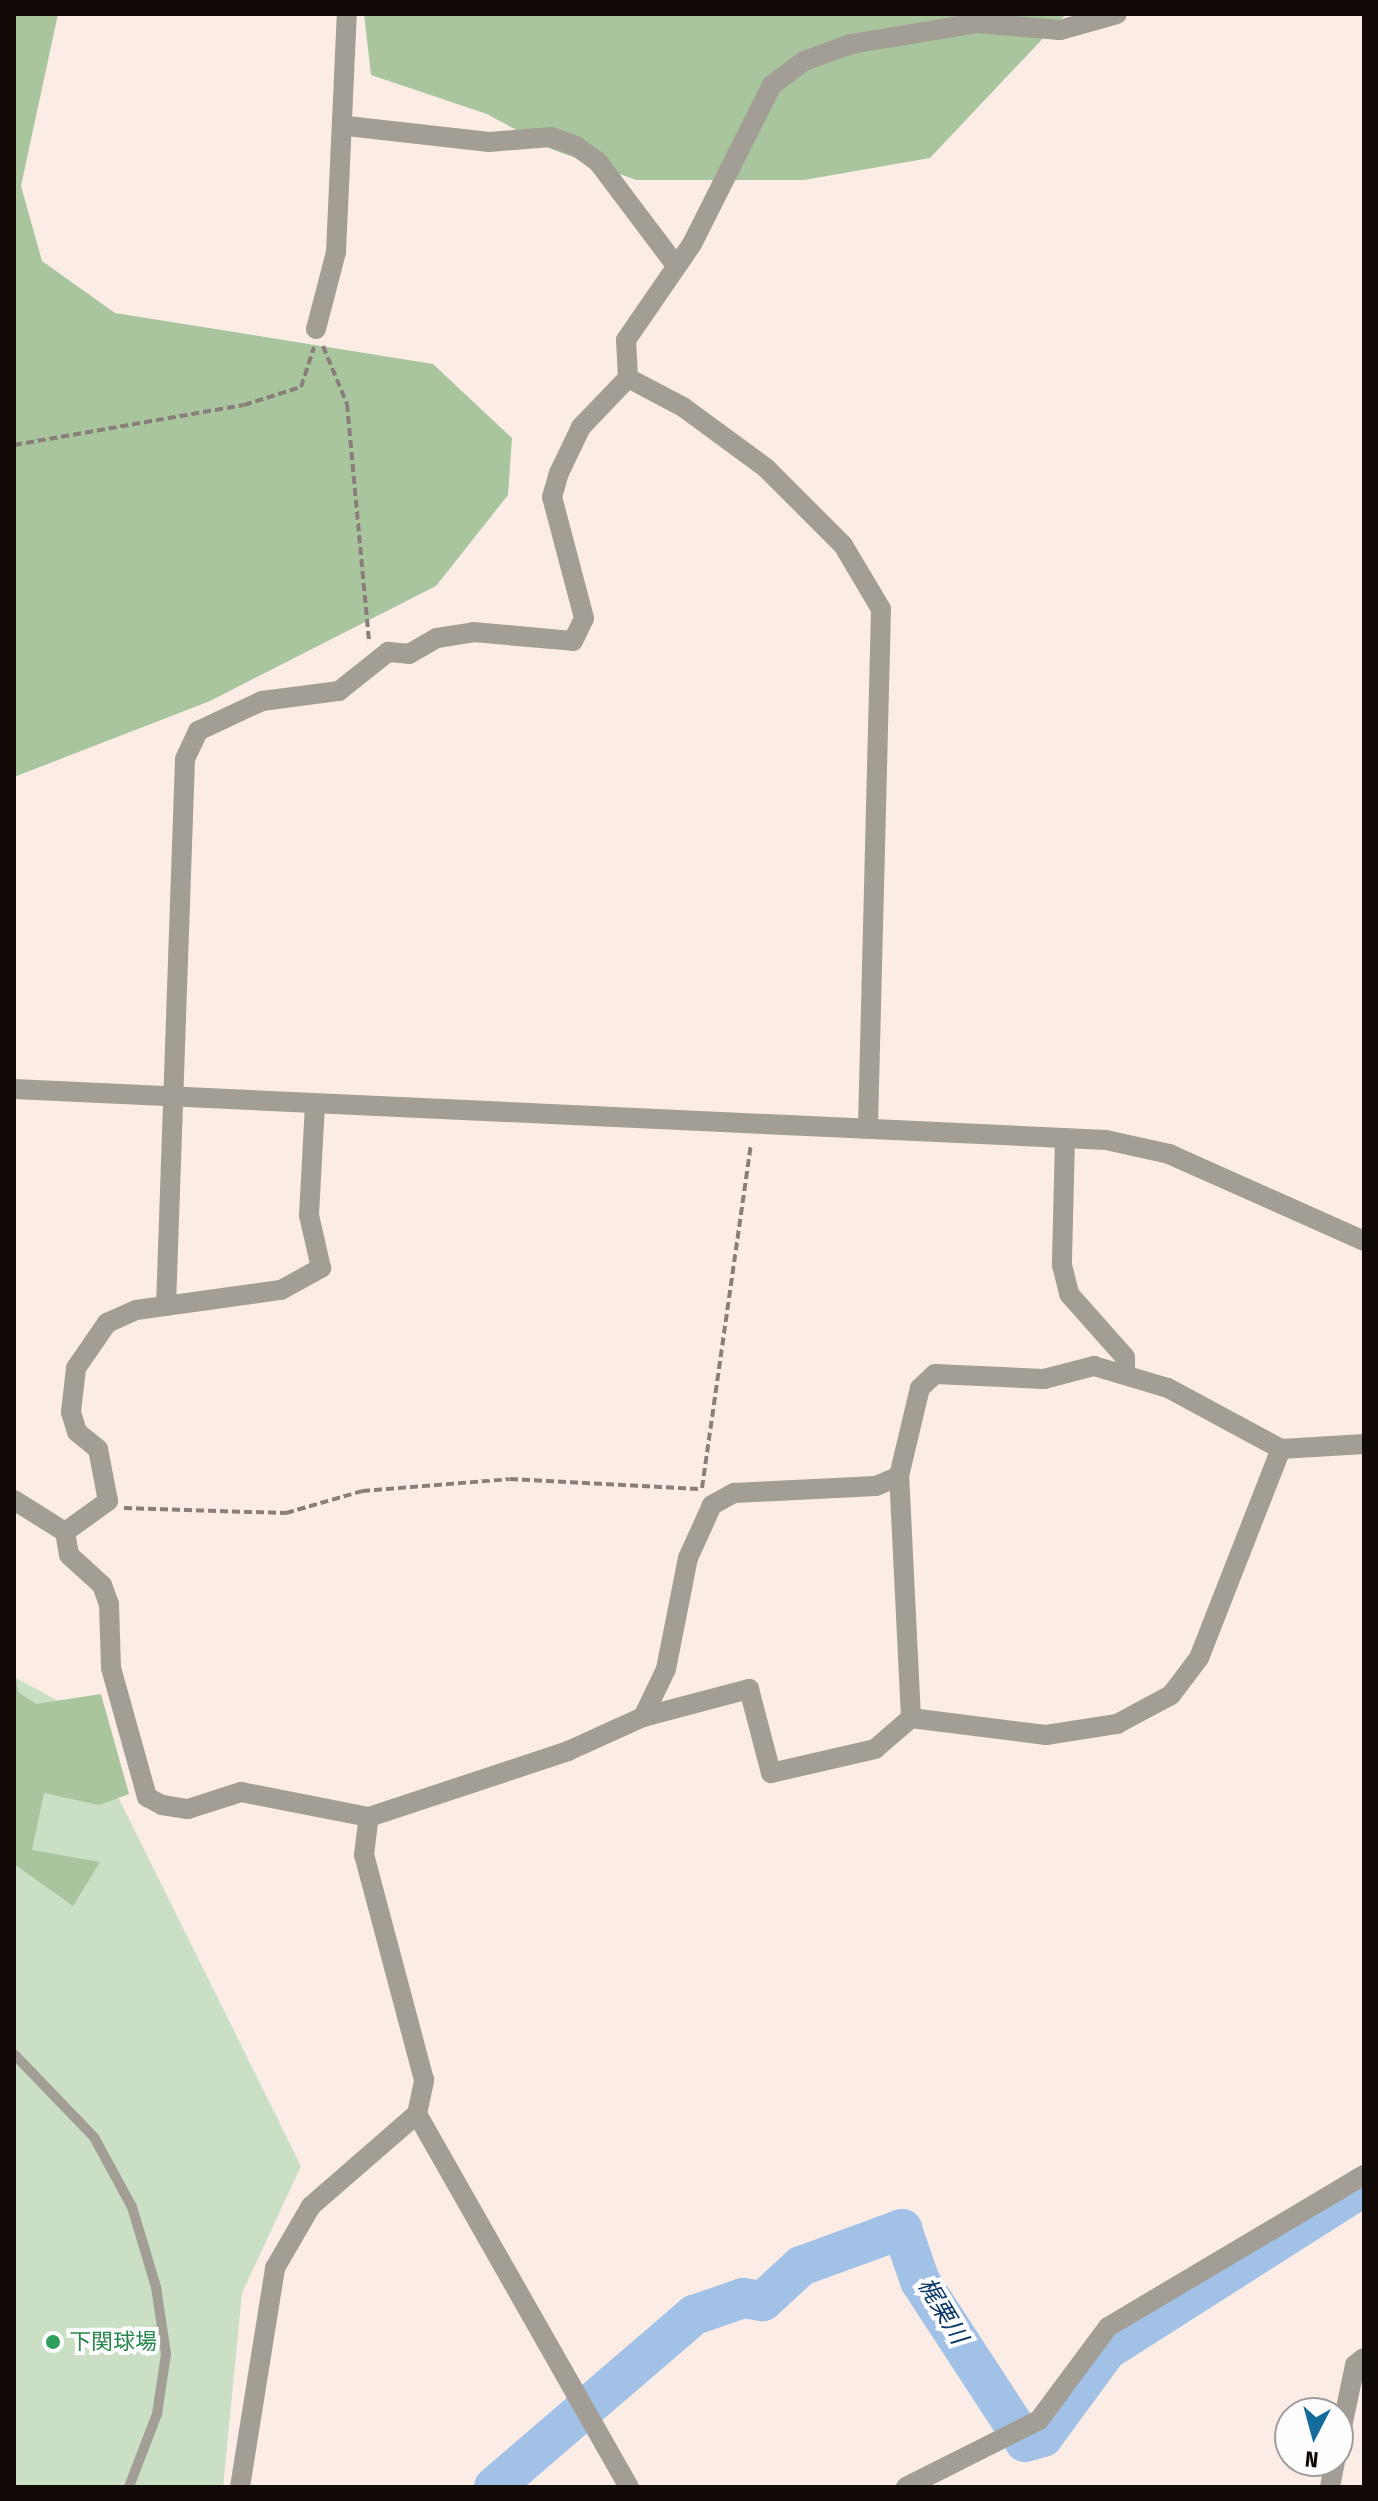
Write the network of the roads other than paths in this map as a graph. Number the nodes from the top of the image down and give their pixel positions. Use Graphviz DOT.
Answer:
graph roads {
  1 [pos="347,14"];
  2 [pos="1117,14"];
  3 [pos="347,126"];
  4 [pos="674,263"];
  5 [pos="316,329"];
  6 [pos="628,378"];
  7 [pos="14,1089"];
  8 [pos="179,1095"];
  9 [pos="315,1103"];
  10 [pos="868,1127"];
  11 [pos="1065,1138"];
  12 [pos="1364,1241"];
  13 [pos="166,1306"];
  14 [pos="1125,1371"];
  15 [pos="1364,1444"];
  16 [pos="1281,1449"];
  17 [pos="899,1476"];
  18 [pos="14,1500"];
  19 [pos="65,1532"];
  20 [pos="643,1717"];
  21 [pos="911,1718"];
  22 [pos="369,1817"];
  23 [pos="14,2054"];
  24 [pos="417,2114"];
  25 [pos="1364,2175"];
  26 [pos="1364,2358"];
  27 [pos="1348,2397"];
  28 [pos="129,2487"];
  29 [pos="240,2487"];
  30 [pos="629,2487"];
  31 [pos="906,2487"];
  1 -- 3 [label="street"];
  2 -- 4 [label="street"];
  3 -- 4 [label="street"];
  3 -- 5 [label="street"];
  4 -- 6 [label="street"];
  6 -- 8 [label="street"];
  6 -- 10 [label="street"];
  7 -- 8 [label="street"];
  8 -- 9 [label="street"];
  8 -- 13 [label="street"];
  9 -- 10 [label="street"];
  9 -- 13 [label="street"];
  10 -- 11 [label="street"];
  11 -- 12 [label="street"];
  11 -- 14 [label="street"];
  13 -- 19 [label="street"];
  14 -- 16 [label="street"];
  14 -- 17 [label="street"];
  15 -- 16 [label="street"];
  16 -- 21 [label="street"];
  17 -- 20 [label="street"];
  17 -- 21 [label="street"];
  18 -- 19 [label="street"];
  19 -- 22 [label="street"];
  20 -- 21 [label="street"];
  20 -- 22 [label="street"];
  22 -- 24 [label="street"];
  23 -- 28 [label="lane"];
  24 -- 29 [label="street"];
  24 -- 30 [label="street"];
  25 -- 31 [label="street"];
  26 -- 27 [label="street"];
}
